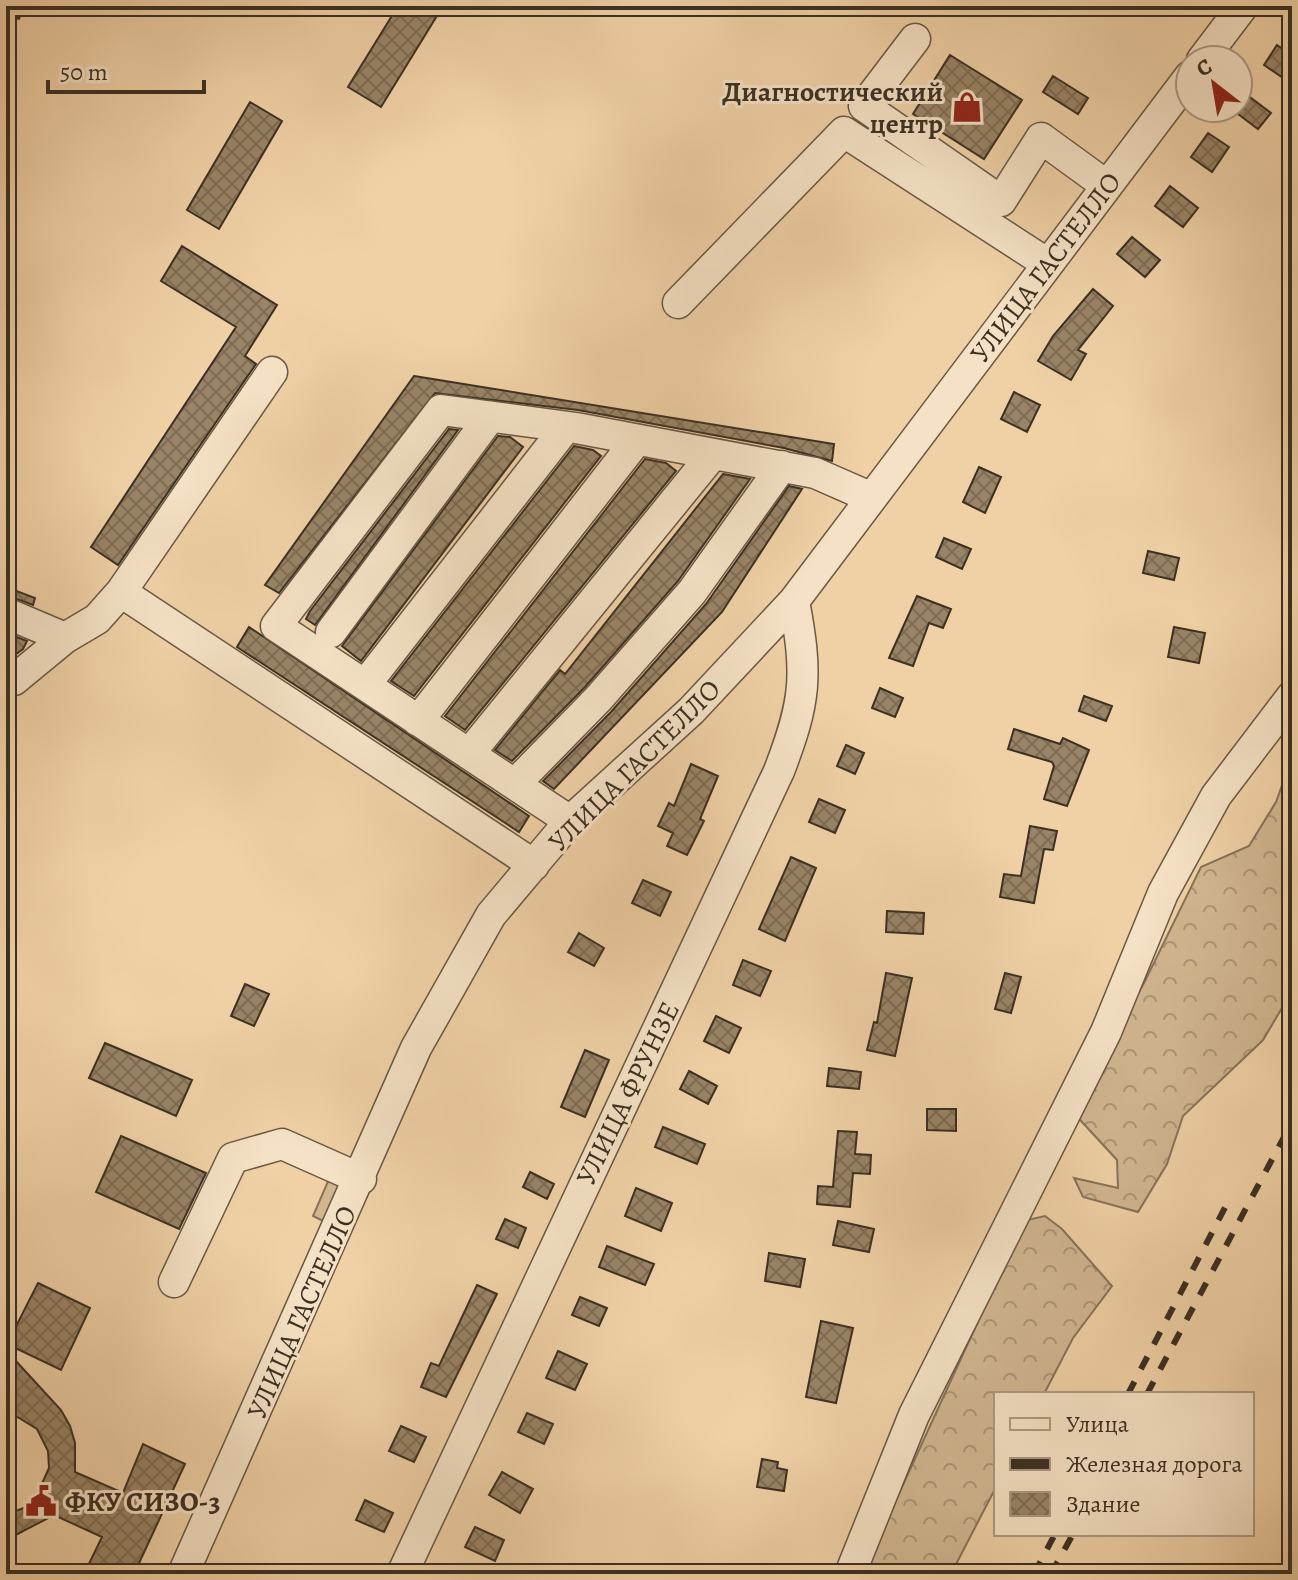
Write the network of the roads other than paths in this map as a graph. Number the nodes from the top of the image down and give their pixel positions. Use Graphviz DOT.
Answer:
graph roads {
  1 [pos="1243,6"];
  2 [pos="915,39"];
  3 [pos="1214,44"];
  4 [pos="1174,97"];
  5 [pos="864,106"];
  6 [pos="844,132"];
  7 [pos="1107,186"];
  8 [pos="1048,264"];
  9 [pos="678,303"];
  10 [pos="272,372"];
  11 [pos="490,417"];
  12 [pos="566,427"];
  13 [pos="636,441"];
  14 [pos="713,454"];
  15 [pos="782,466"];
  16 [pos="870,497"];
  17 [pos="121,592"];
  18 [pos="794,601"];
  19 [pos="6,613"];
  20 [pos="331,632"];
  21 [pos="65,638"];
  22 [pos="9,685"];
  23 [pos="365,685"];
  24 [pos="1292,696"];
  25 [pos="418,721"];
  26 [pos="469,754"];
  27 [pos="515,784"];
  28 [pos="570,821"];
  29 [pos="534,865"];
  30 [pos="361,1179"];
  31 [pos="174,1282"];
  32 [pos="183,1574"];
  33 [pos="402,1574"];
  34 [pos="850,1574"];
  1 -- 3 [label="street"];
  2 -- 5 [label="street"];
  4 -- 7 [label="street, УЛИЦА ГАСТЕЛЛО"];
  5 -- 6 [label="street"];
  5 -- 7 [label="street"];
  6 -- 8 [label="street"];
  6 -- 9 [label="street"];
  7 -- 8 [label="street, УЛИЦА ГАСТЕЛЛО"];
  8 -- 16 [label="street, УЛИЦА ГАСТЕЛЛО"];
  10 -- 17 [label="street"];
  11 -- 12 [label="street"];
  11 -- 20 [label="street"];
  11 -- 23 [label="street"];
  12 -- 13 [label="street"];
  12 -- 23 [label="street"];
  13 -- 14 [label="street"];
  13 -- 25 [label="street"];
  14 -- 15 [label="street"];
  14 -- 26 [label="street"];
  15 -- 16 [label="street"];
  15 -- 27 [label="street"];
  16 -- 18 [label="street, УЛИЦА ГАСТЕЛЛО"];
  17 -- 21 [label="street"];
  17 -- 29 [label="street"];
  18 -- 28 [label="street, УЛИЦА ГАСТЕЛЛО"];
  18 -- 33 [label="street, УЛИЦА ФРУНЗЕ"];
  19 -- 21 [label="street"];
  21 -- 22 [label="street"];
  23 -- 25 [label="street"];
  24 -- 34 [label="street"];
  25 -- 26 [label="street"];
  26 -- 27 [label="street"];
  27 -- 28 [label="street"];
  28 -- 29 [label="street, УЛИЦА ГАСТЕЛЛО"];
  29 -- 30 [label="street, УЛИЦА ГАСТЕЛЛО"];
  30 -- 31 [label="street"];
  30 -- 32 [label="street, УЛИЦА ГАСТЕЛЛО"];
}
